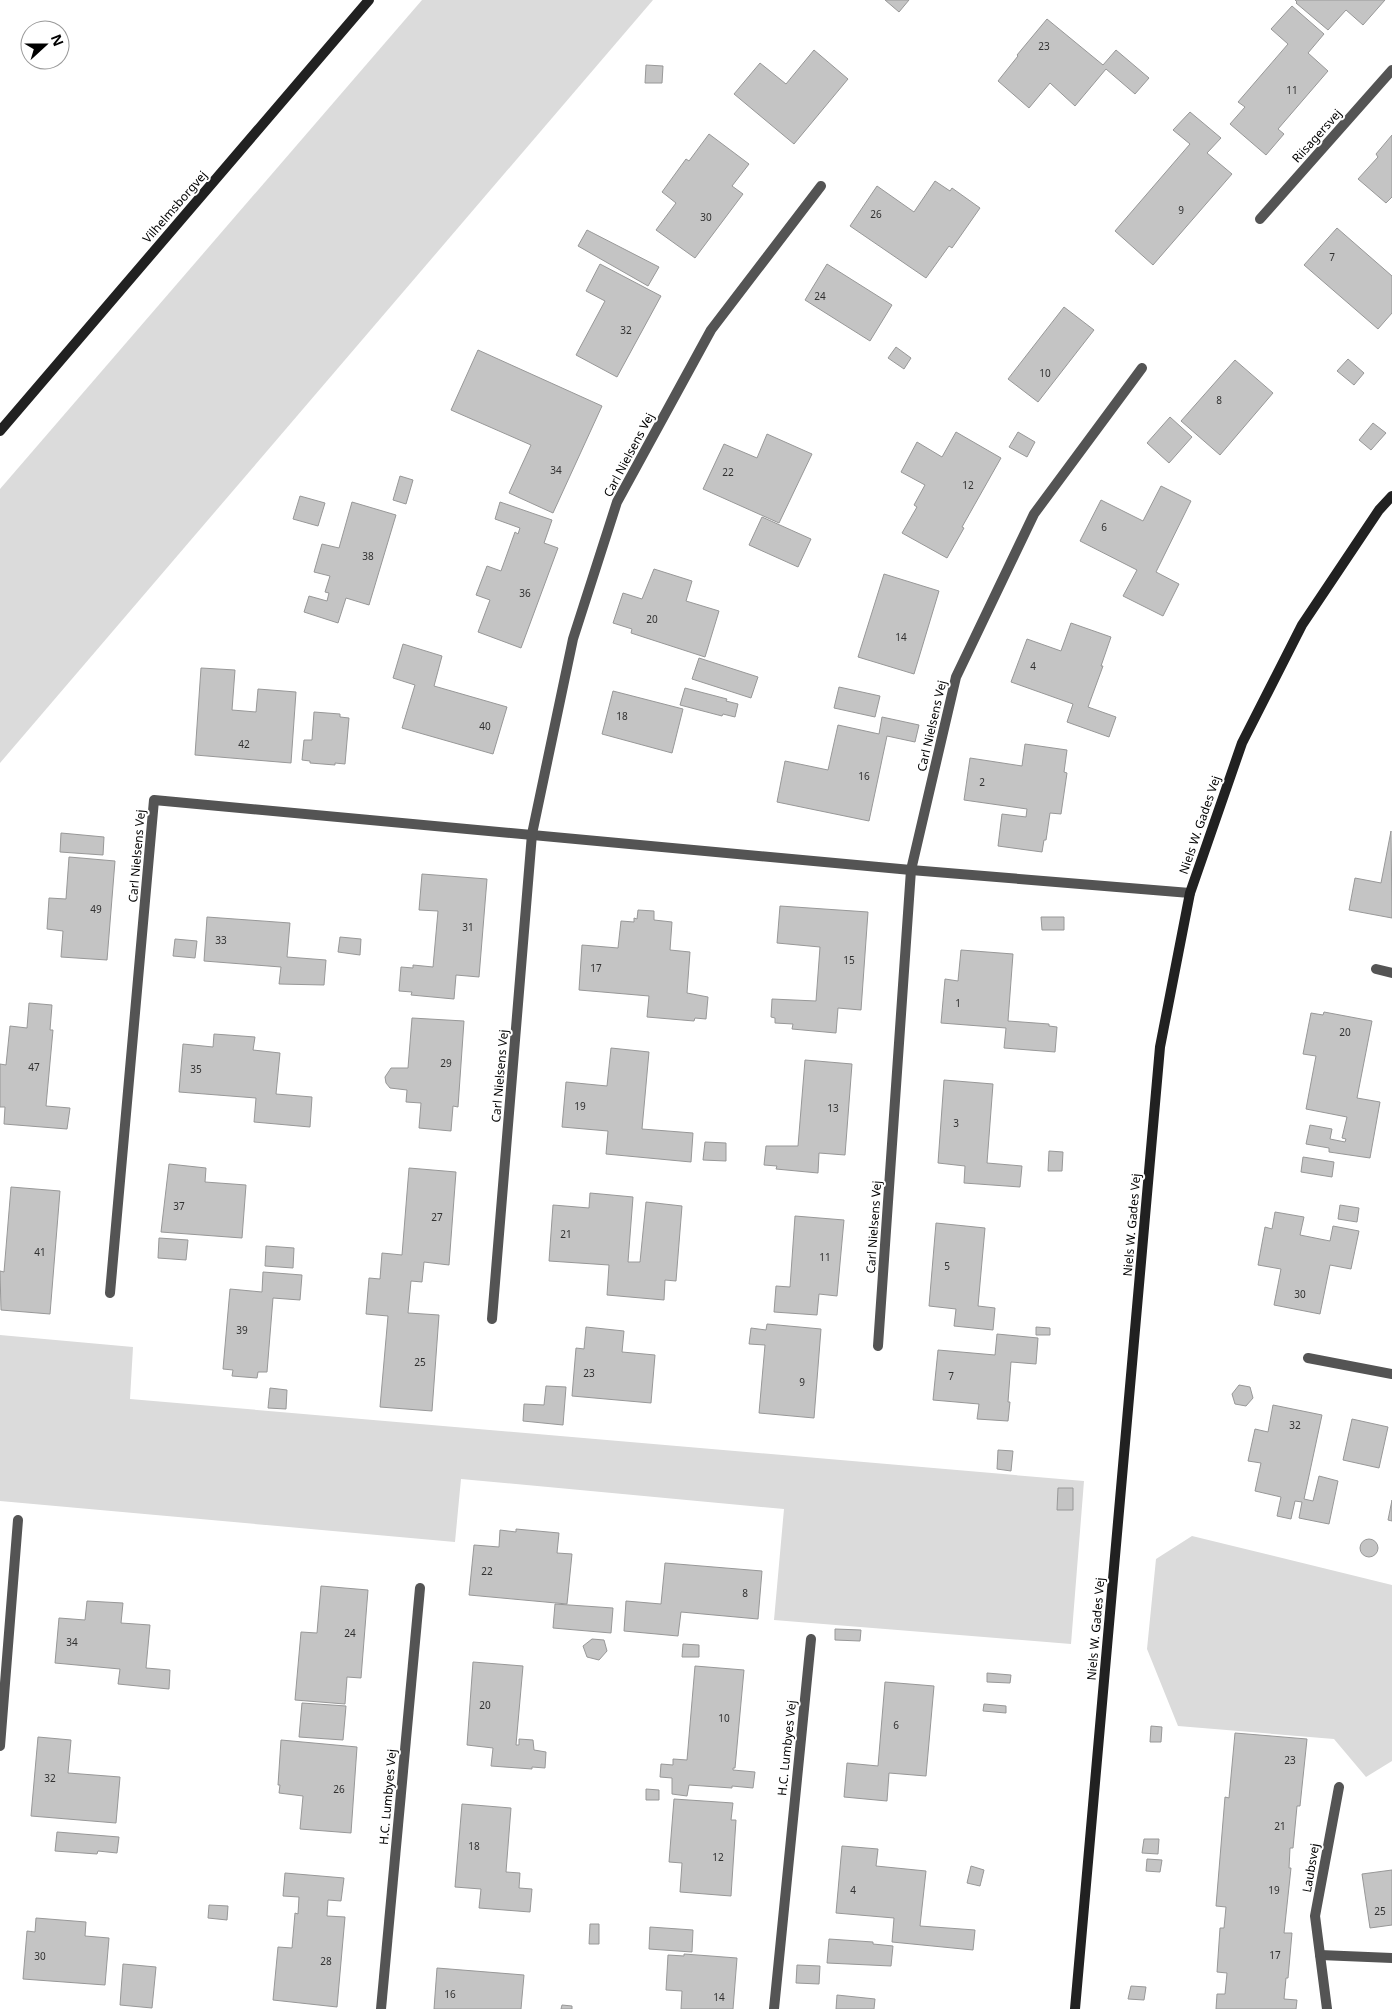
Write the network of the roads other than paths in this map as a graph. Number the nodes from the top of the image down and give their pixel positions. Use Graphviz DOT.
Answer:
graph roads {
  1 [pos="369,0"];
  2 [pos="1392,70"];
  3 [pos="821,186"];
  4 [pos="1260,219"];
  5 [pos="1142,368"];
  6 [pos="0,431"];
  7 [pos="1392,496"];
  8 [pos="532,834"];
  9 [pos="911,870"];
  10 [pos="1190,893"];
  11 [pos="1376,969"];
  12 [pos="1392,973"];
  13 [pos="110,1293"];
  14 [pos="492,1320"];
  15 [pos="878,1346"];
  16 [pos="1308,1358"];
  17 [pos="1392,1374"];
  18 [pos="18,1520"];
  19 [pos="420,1588"];
  20 [pos="811,1639"];
  21 [pos="0,1746"];
  22 [pos="1339,1786"];
  23 [pos="1320,1955"];
  24 [pos="1392,1958"];
  25 [pos="381,2009"];
  26 [pos="774,2009"];
  27 [pos="1075,2009"];
  28 [pos="1327,2009"];
  1 -- 6 [label="street, Vilhelmsborgvej"];
  2 -- 4 [label="street, Riisagersvej"];
  3 -- 8 [label="street, Carl Nielsens Vej"];
  5 -- 9 [label="street, Carl Nielsens Vej"];
  7 -- 10 [label="street, Niels W. Gades Vej"];
  8 -- 9 [label="street, Carl Nielsens Vej"];
  8 -- 13 [label="street, Carl Nielsens Vej"];
  8 -- 14 [label="street, Carl Nielsens Vej"];
  9 -- 10 [label="street, Carl Nielsens Vej"];
  9 -- 15 [label="street, Carl Nielsens Vej"];
  10 -- 27 [label="street, Niels W. Gades Vej"];
  11 -- 12 [label="street"];
  16 -- 17 [label="street"];
  18 -- 21 [label="street"];
  19 -- 25 [label="street, H.C. Lumbyes Vej"];
  20 -- 26 [label="street, H.C. Lumbyes Vej"];
  22 -- 23 [label="street, Laubsvej"];
  23 -- 24 [label="street"];
  23 -- 28 [label="street, Laubsvej"];
}
